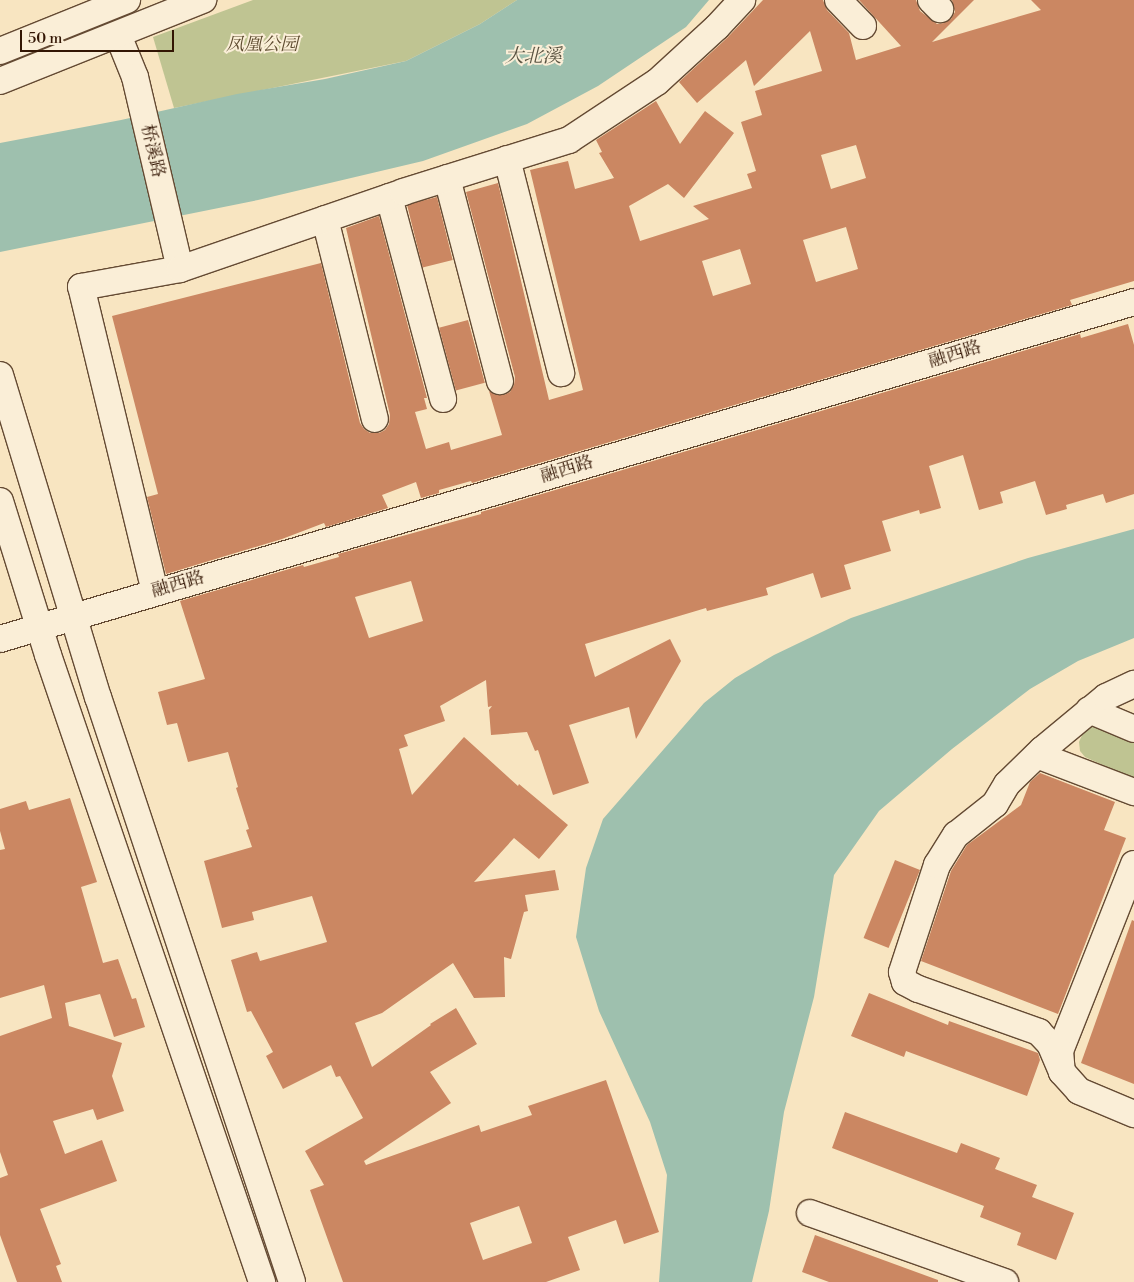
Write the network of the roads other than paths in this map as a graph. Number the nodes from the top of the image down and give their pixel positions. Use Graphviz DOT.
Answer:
graph roads {
  1 [pos="127,0"];
  2 [pos="203,0"];
  3 [pos="742,0"];
  4 [pos="838,0"];
  5 [pos="864,26"];
  6 [pos="118,34"];
  7 [pos="0,51"];
  8 [pos="0,81"];
  9 [pos="507,159"];
  10 [pos="447,178"];
  11 [pos="389,197"];
  12 [pos="325,219"];
  13 [pos="178,263"];
  14 [pos="1134,302"];
  15 [pos="561,373"];
  16 [pos="0,375"];
  17 [pos="500,381"];
  18 [pos="443,400"];
  19 [pos="375,419"];
  20 [pos="0,501"];
  21 [pos="155,592"];
  22 [pos="73,617"];
  23 [pos="40,627"];
  24 [pos="0,639"];
  25 [pos="1134,684"];
  26 [pos="1089,710"];
  27 [pos="1134,728"];
  28 [pos="1036,755"];
  29 [pos="1134,792"];
  30 [pos="1134,864"];
  31 [pos="1062,1072"];
  32 [pos="1134,1114"];
  33 [pos="810,1213"];
  34 [pos="262,1282"];
  35 [pos="292,1282"];
  36 [pos="1005,1282"];
  1 -- 7 [label="street"];
  2 -- 6 [label="street"];
  3 -- 9 [label="street"];
  4 -- 5 [label="street"];
  6 -- 8 [label="street"];
  6 -- 13 [label="street, 桥溪路"];
  9 -- 10 [label="street"];
  9 -- 15 [label="street"];
  10 -- 11 [label="street"];
  10 -- 17 [label="street"];
  11 -- 12 [label="street"];
  11 -- 18 [label="street"];
  12 -- 13 [label="street"];
  12 -- 19 [label="street"];
  13 -- 21 [label="street"];
  14 -- 21 [label="street, 融西路"];
  16 -- 22 [label="street"];
  20 -- 23 [label="street"];
  21 -- 22 [label="street, 融西路"];
  22 -- 23 [label="street, 融西路"];
  22 -- 35 [label="street"];
  23 -- 24 [label="street, 融西路"];
  23 -- 34 [label="street"];
  25 -- 26 [label="street"];
  26 -- 27 [label="street"];
  26 -- 28 [label="street"];
  28 -- 29 [label="street"];
  28 -- 31 [label="street"];
  30 -- 31 [label="street"];
  31 -- 32 [label="street"];
  33 -- 36 [label="street"];
}
